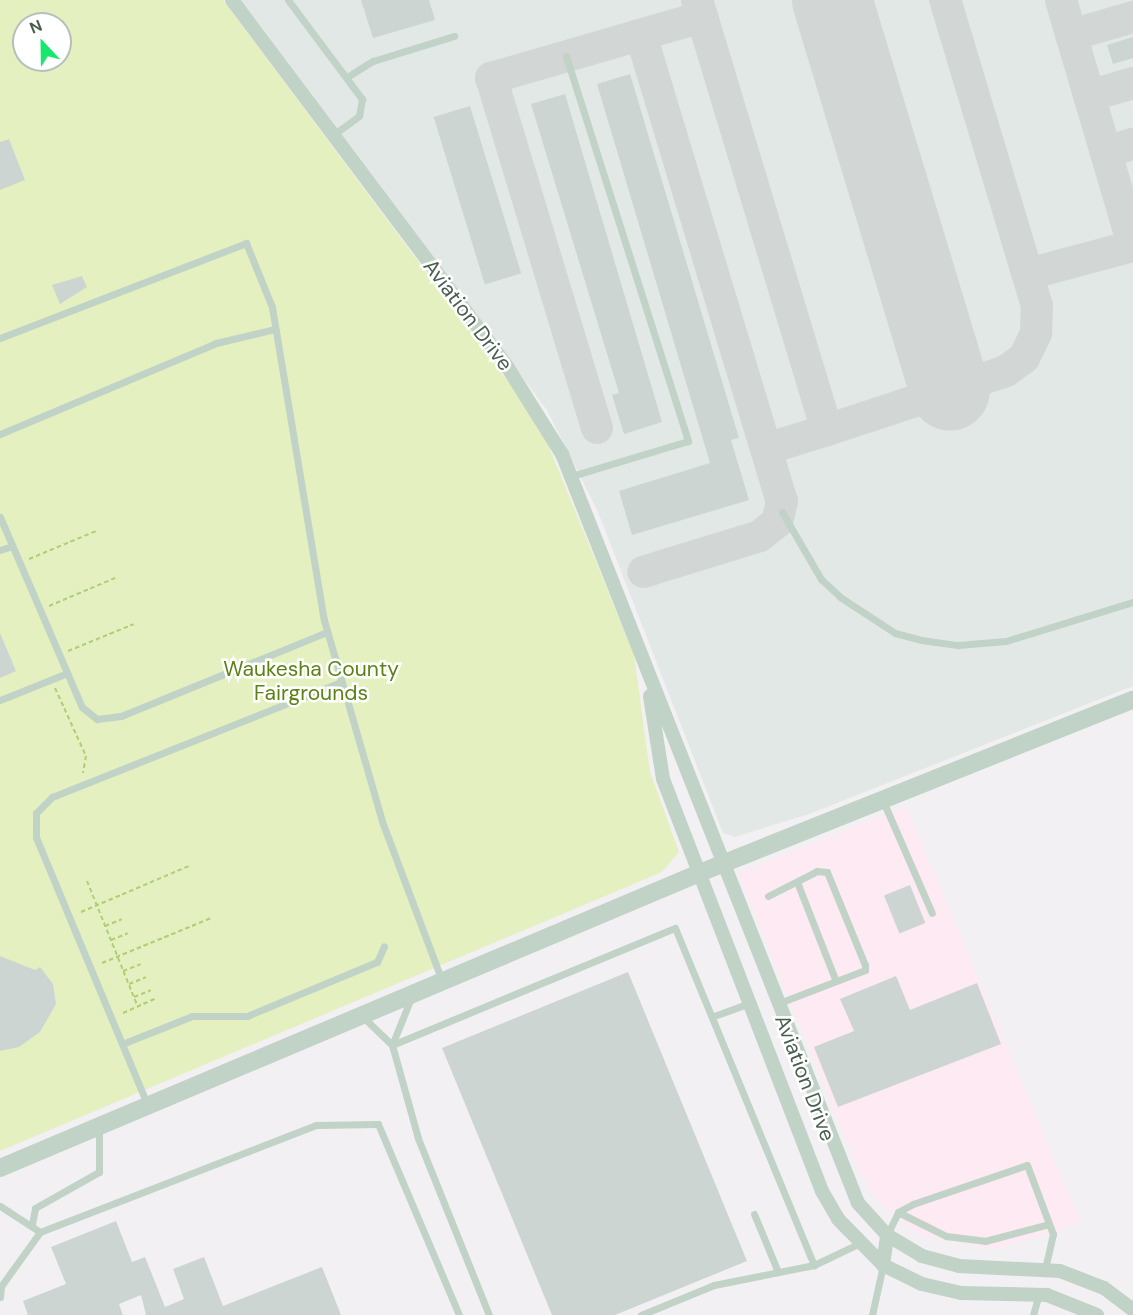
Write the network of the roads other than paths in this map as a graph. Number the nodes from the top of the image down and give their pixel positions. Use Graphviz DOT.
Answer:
graph roads {
  1 [pos="232,0"];
  2 [pos="288,0"];
  3 [pos="454,36"];
  4 [pos="566,56"];
  5 [pos="347,77"];
  6 [pos="333,135"];
  7 [pos="275,329"];
  8 [pos="0,338"];
  9 [pos="0,434"];
  10 [pos="572,476"];
  11 [pos="782,513"];
  12 [pos="0,517"];
  13 [pos="12,546"];
  14 [pos="0,550"];
  15 [pos="1133,603"];
  16 [pos="327,632"];
  17 [pos="646,665"];
  18 [pos="67,673"];
  19 [pos="341,682"];
  20 [pos="0,700"];
  21 [pos="1133,700"];
  22 [pos="882,799"];
  23 [pos="721,865"];
  24 [pos="698,874"];
  25 [pos="797,882"];
  26 [pos="768,896"];
  27 [pos="932,913"];
  28 [pos="384,946"];
  29 [pos="835,979"];
  30 [pos="442,981"];
  31 [pos="413,993"];
  32 [pos="774,999"];
  33 [pos="748,1003"];
  34 [pos="361,1015"];
  35 [pos="714,1016"];
  36 [pos="122,1044"];
  37 [pos="392,1045"];
  38 [pos="148,1106"];
  39 [pos="99,1126"];
  40 [pos="0,1168"];
  41 [pos="1,1210"];
  42 [pos="898,1212"];
  43 [pos="754,1214"];
  44 [pos="32,1224"];
  45 [pos="1050,1224"];
  46 [pos="40,1232"];
  47 [pos="887,1235"];
  48 [pos="858,1244"];
  49 [pos="814,1264"];
  50 [pos="883,1265"];
  51 [pos="1045,1269"];
  52 [pos="778,1272"];
  53 [pos="1039,1294"];
  54 [pos="0,1297"];
  55 [pos="1133,1310"];
  56 [pos="459,1315"];
  57 [pos="489,1315"];
  58 [pos="641,1315"];
  59 [pos="872,1315"];
  60 [pos="1034,1315"];
  61 [pos="1097,1315"];
  1 -- 6 [label="street, Aviation Drive"];
  2 -- 5 [label="lane"];
  3 -- 5 [label="lane"];
  4 -- 10 [label="lane"];
  5 -- 6 [label="lane"];
  6 -- 10 [label="street, Aviation Drive"];
  7 -- 8 [label="lane"];
  7 -- 9 [label="lane"];
  7 -- 16 [label="lane"];
  10 -- 17 [label="street, Aviation Drive"];
  11 -- 15 [label="lane"];
  12 -- 13 [label="lane"];
  13 -- 14 [label="lane"];
  13 -- 18 [label="lane"];
  16 -- 18 [label="lane"];
  16 -- 19 [label="lane"];
  17 -- 23 [label="street, Aviation Drive"];
  17 -- 24 [label="street, Aviation Drive"];
  18 -- 20 [label="lane"];
  19 -- 30 [label="lane"];
  19 -- 36 [label="lane"];
  21 -- 22 [label="street"];
  22 -- 23 [label="street"];
  22 -- 27 [label="lane"];
  23 -- 24 [label="street"];
  23 -- 32 [label="street, Aviation Drive"];
  24 -- 30 [label="street"];
  24 -- 33 [label="street, Aviation Drive"];
  25 -- 26 [label="lane"];
  25 -- 29 [label="lane"];
  25 -- 29 [label="lane"];
  28 -- 36 [label="lane"];
  29 -- 32 [label="lane"];
  30 -- 31 [label="street"];
  31 -- 34 [label="street"];
  31 -- 37 [label="lane"];
  32 -- 33 [label="street"];
  32 -- 47 [label="street, Aviation Drive"];
  33 -- 35 [label="lane"];
  33 -- 48 [label="street, Aviation Drive"];
  34 -- 37 [label="lane"];
  34 -- 38 [label="street"];
  35 -- 37 [label="lane"];
  35 -- 49 [label="lane"];
  36 -- 38 [label="lane"];
  37 -- 57 [label="lane"];
  38 -- 39 [label="street"];
  39 -- 40 [label="street"];
  39 -- 44 [label="lane"];
  41 -- 44 [label="lane"];
  42 -- 45 [label="lane"];
  42 -- 45 [label="lane"];
  42 -- 47 [label="lane"];
  43 -- 52 [label="lane"];
  44 -- 46 [label="lane"];
  45 -- 51 [label="lane"];
  46 -- 54 [label="lane"];
  46 -- 56 [label="lane"];
  47 -- 50 [label="street"];
  47 -- 51 [label="street, Aviation Drive"];
  48 -- 49 [label="lane"];
  48 -- 50 [label="street, Aviation Drive"];
  49 -- 52 [label="lane"];
  50 -- 53 [label="street, Aviation Drive"];
  50 -- 59 [label="lane"];
  51 -- 53 [label="street"];
  51 -- 55 [label="street, Aviation Drive"];
  52 -- 58 [label="lane"];
  53 -- 60 [label="lane"];
  53 -- 61 [label="street, Aviation Drive"];
}
